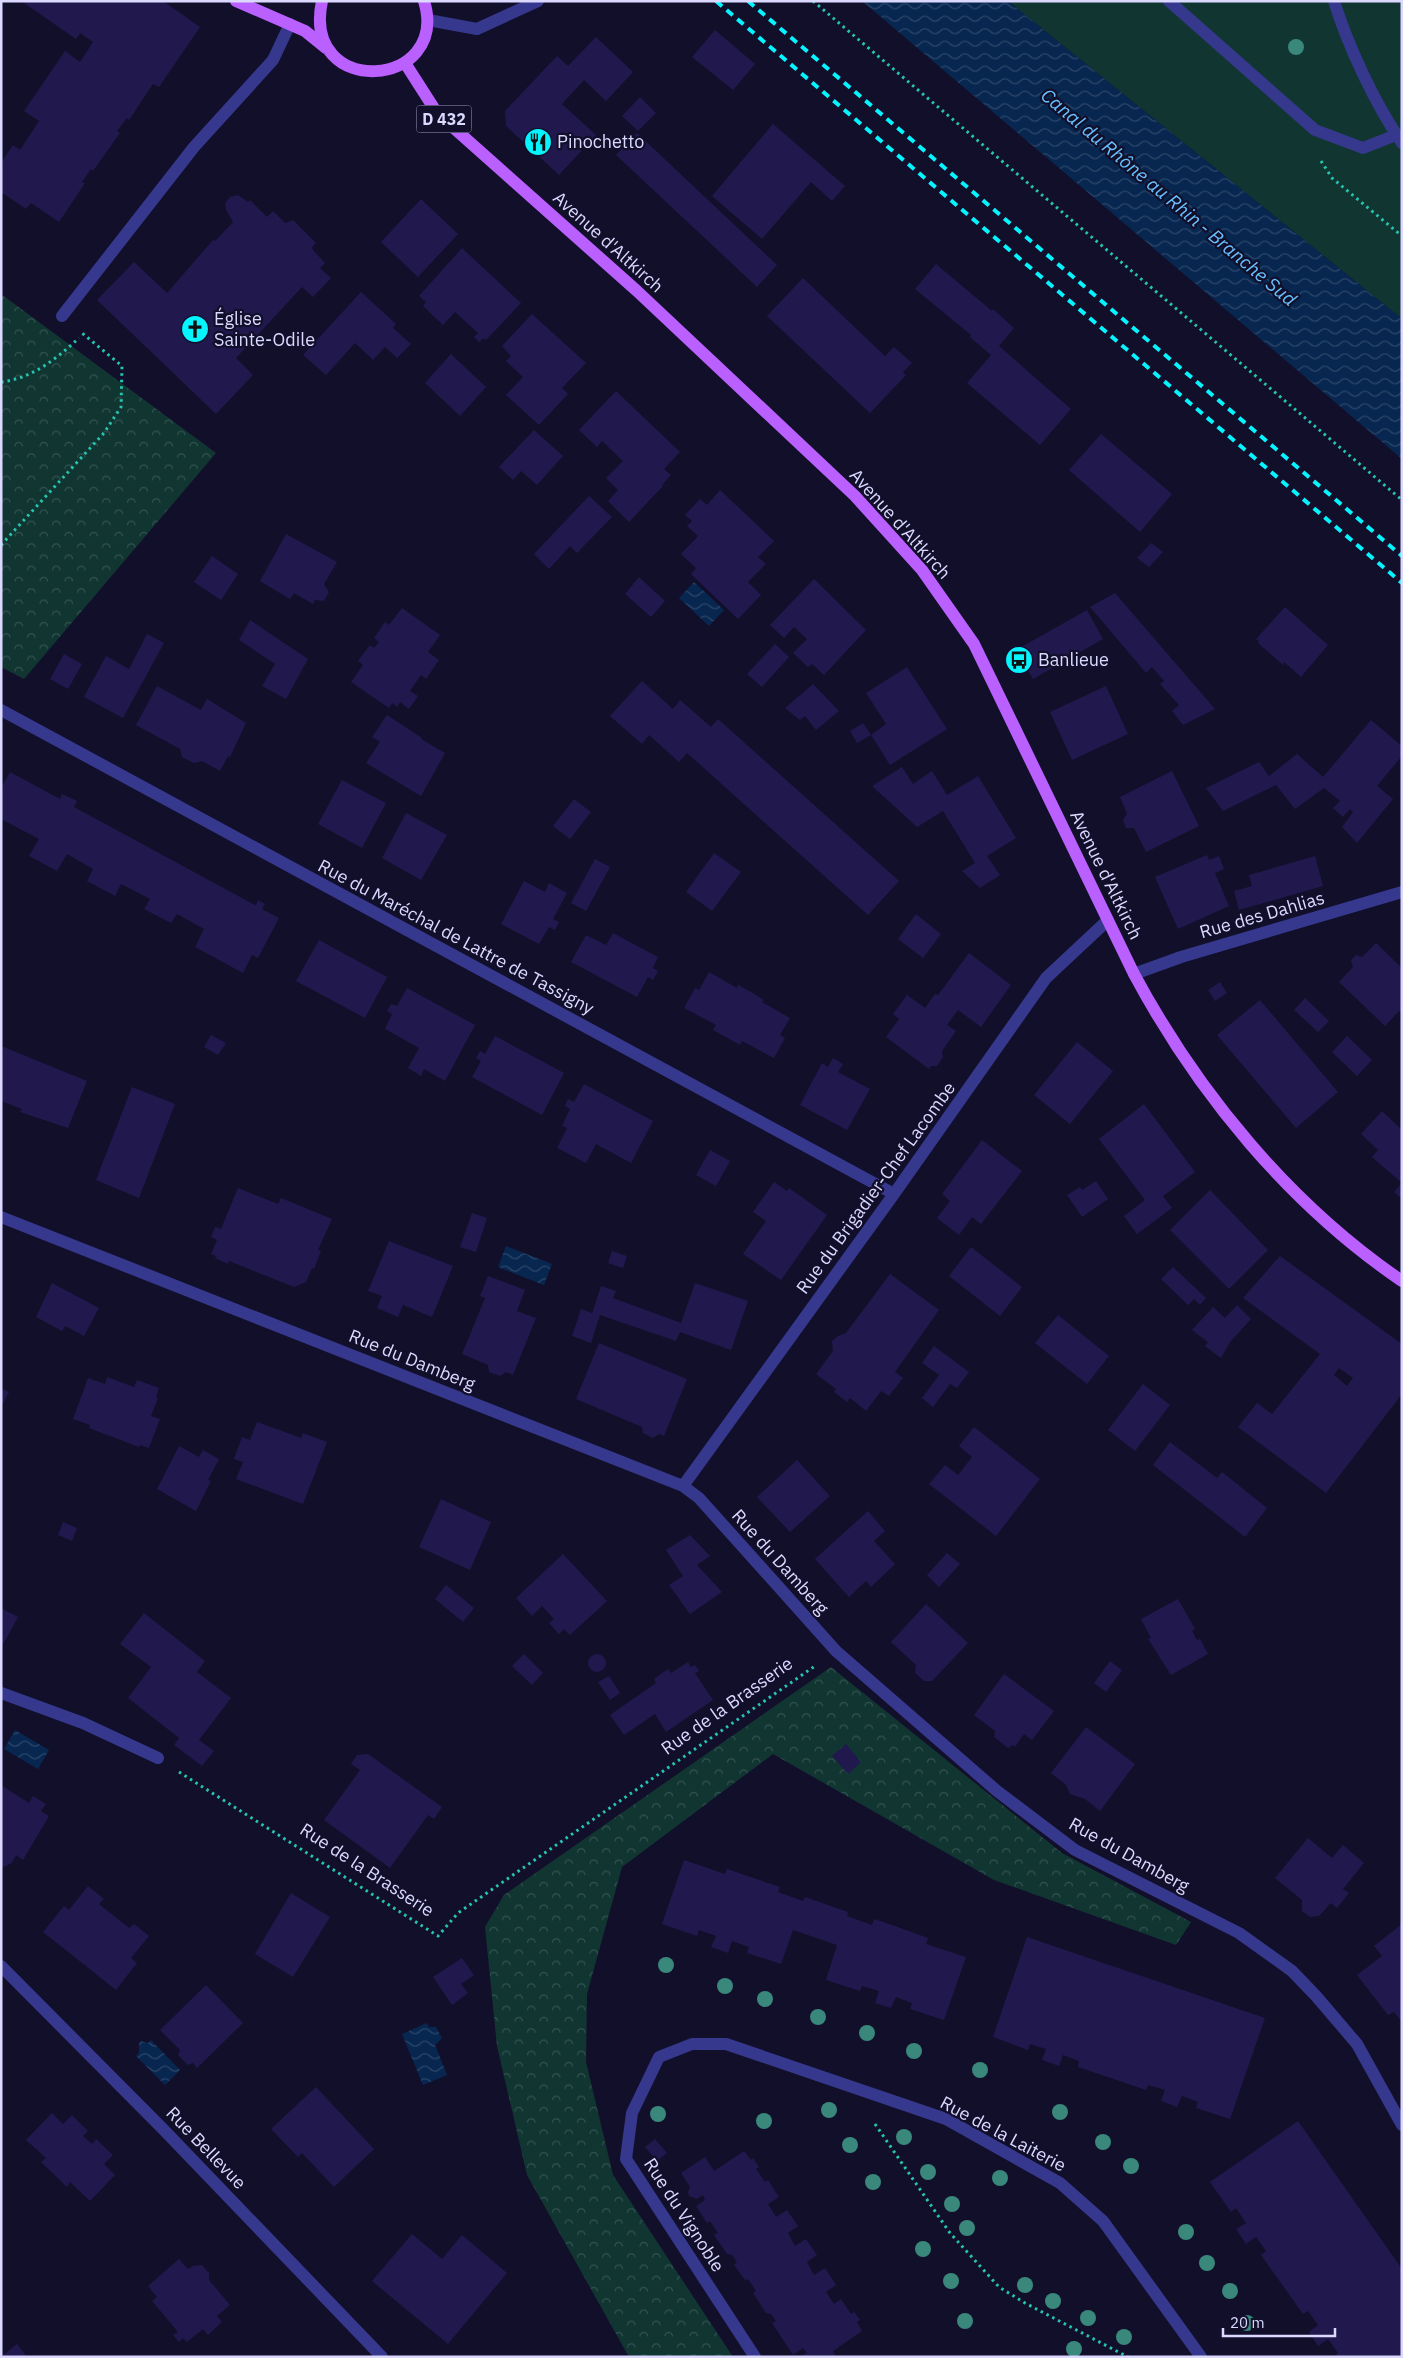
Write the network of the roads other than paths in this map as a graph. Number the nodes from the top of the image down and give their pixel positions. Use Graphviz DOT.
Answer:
graph roads {
  1 [pos="236,1"];
  2 [pos="322,1"];
  3 [pos="424,1"];
  4 [pos="538,1"];
  5 [pos="1169,1"];
  6 [pos="1334,1"];
  7 [pos="428,20"];
  8 [pos="290,24"];
  9 [pos="329,50"];
  10 [pos="405,63"];
  11 [pos="1399,139"];
  12 [pos="62,316"];
  13 [pos="1,710"];
  14 [pos="1402,892"];
  15 [pos="1108,920"];
  16 [pos="1134,974"];
  17 [pos="894,1194"];
  18 [pos="1,1217"];
  19 [pos="1402,1281"];
  20 [pos="682,1486"];
  21 [pos="1,1693"];
  22 [pos="158,1758"];
  23 [pos="1,1966"];
  24 [pos="660,2057"];
  25 [pos="1402,2125"];
  26 [pos="382,2357"];
  27 [pos="755,2357"];
  28 [pos="1201,2357"];
  1 -- 8 [label="main road"];
  2 -- 9 [label="main road"];
  3 -- 7 [label="main road"];
  4 -- 7 [label="street"];
  5 -- 11 [label="street"];
  6 -- 11 [label="street"];
  7 -- 10 [label="main road"];
  8 -- 9 [label="main road"];
  8 -- 12 [label="street"];
  9 -- 10 [label="main road"];
  10 -- 15 [label="main road, Avenue d'Altkirch / D 432"];
  13 -- 17 [label="street, Rue du Maréchal de Lattre de Tassigny"];
  14 -- 16 [label="street, Rue des Dahlias"];
  15 -- 16 [label="main road, Avenue d'Altkirch / D 432"];
  15 -- 17 [label="street, Rue du Brigadier-Chef Lacombe"];
  16 -- 19 [label="main road, Avenue d'Altkirch / D 432"];
  17 -- 20 [label="street, Rue du Brigadier-Chef Lacombe"];
  18 -- 20 [label="street, Rue du Damberg"];
  20 -- 25 [label="street, Rue du Damberg"];
  21 -- 22 [label="street"];
  23 -- 26 [label="street, Rue Bellevue"];
  24 -- 27 [label="street, Rue du Vignoble"];
  24 -- 28 [label="street, Rue de la Laiterie"];
}
